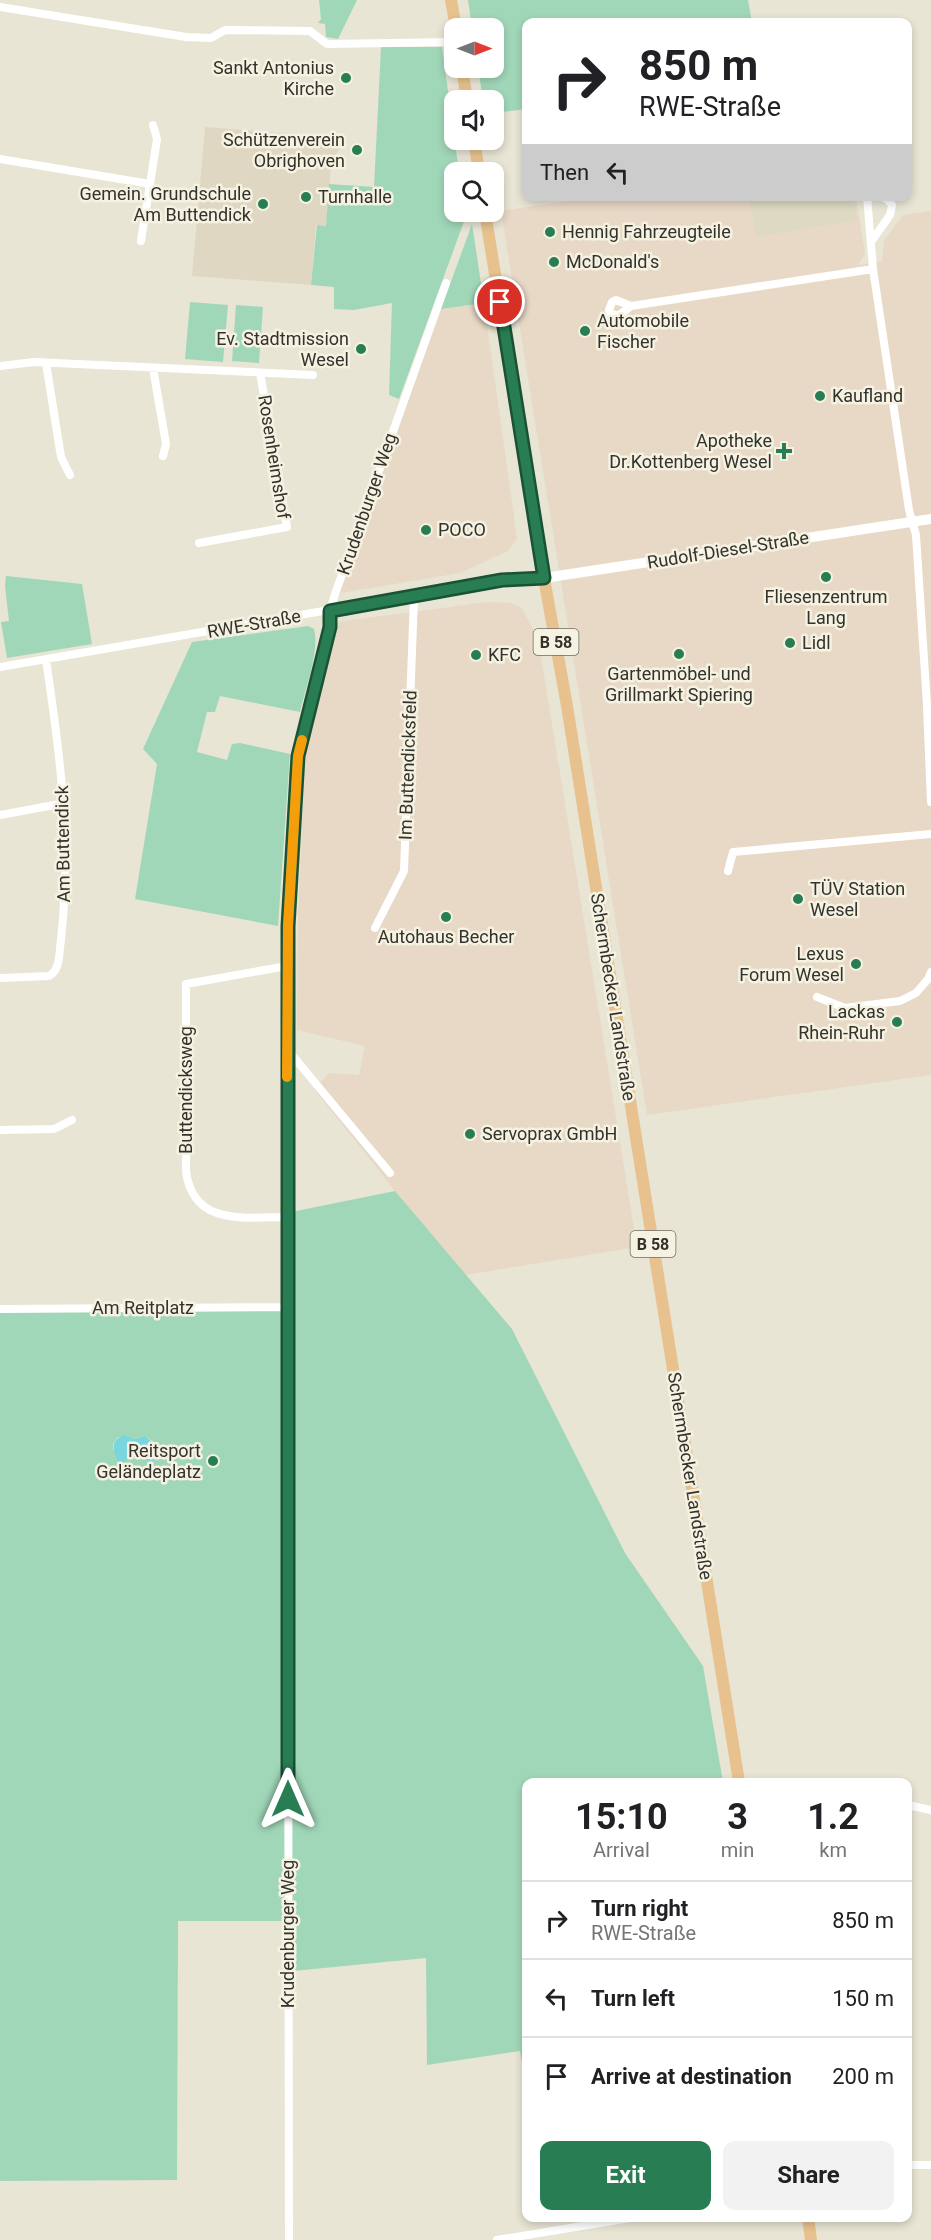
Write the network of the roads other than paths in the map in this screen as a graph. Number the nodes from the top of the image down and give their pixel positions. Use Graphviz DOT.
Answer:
graph roads {
  1 [pos="452,0"];
  2 [pos="0,7"];
  3 [pos="455,18"];
  4 [pos="444,42"];
  5 [pos="153,125"];
  6 [pos="0,159"];
  7 [pos="150,184"];
  8 [pos="867,201"];
  9 [pos="889,201"];
  10 [pos="487,222"];
  11 [pos="141,241"];
  12 [pos="871,242"];
  13 [pos="873,269"];
  14 [pos="446,283"];
  15 [pos="631,306"];
  16 [pos="46,363"];
  17 [pos="0,366"];
  18 [pos="153,368"];
  19 [pos="260,373"];
  20 [pos="313,375"];
  21 [pos="162,456"];
  22 [pos="70,475"];
  23 [pos="931,519"];
  24 [pos="911,521"];
  25 [pos="199,543"];
  26 [pos="544,578"];
  27 [pos="414,596"];
  28 [pos="330,611"];
  29 [pos="46,660"];
  30 [pos="0,667"];
  31 [pos="931,802"];
  32 [pos="64,803"];
  33 [pos="0,814"];
  34 [pos="931,834"];
  35 [pos="728,871"];
  36 [pos="375,928"];
  37 [pos="287,966"];
  38 [pos="931,972"];
  39 [pos="0,978"];
  40 [pos="817,997"];
  41 [pos="287,1049"];
  42 [pos="72,1120"];
  43 [pos="0,1130"];
  44 [pos="390,1173"];
  45 [pos="287,1217"];
  46 [pos="286,1307"];
  47 [pos="0,1309"];
  48 [pos="738,1778"];
  49 [pos="912,1806"];
  50 [pos="931,1810"];
  51 [pos="912,2165"];
  52 [pos="931,2165"];
  53 [pos="606,2222"];
  54 [pos="809,2222"];
  55 [pos="289,2240"];
  56 [pos="497,2240"];
  57 [pos="812,2240"];
  1 -- 3 [label="main road"];
  2 -- 4 [label="street"];
  5 -- 7 [label="street"];
  6 -- 7 [label="street"];
  7 -- 11 [label="street"];
  8 -- 12 [label="street"];
  9 -- 12 [label="street"];
  10 -- 26 [label="main road, Schermbecker Landstraße / B 58"];
  12 -- 13 [label="street"];
  13 -- 15 [label="street"];
  13 -- 24 [label="street"];
  14 -- 28 [label="street, Krudenburger Weg"];
  16 -- 17 [label="street"];
  16 -- 18 [label="street"];
  16 -- 22 [label="street"];
  18 -- 19 [label="street"];
  18 -- 21 [label="street"];
  19 -- 20 [label="street"];
  19 -- 25 [label="street, Rosenheimshof"];
  23 -- 24 [label="street, Rudolf-Diesel-Straße"];
  24 -- 26 [label="street, Rudolf-Diesel-Straße"];
  24 -- 31 [label="street"];
  26 -- 27 [label="street, RWE-Straße"];
  26 -- 48 [label="main road, Schermbecker Landstraße / B 58"];
  27 -- 28 [label="street, RWE-Straße"];
  27 -- 36 [label="street, Im Buttendicksfeld"];
  28 -- 29 [label="street, RWE-Straße"];
  28 -- 37 [label="street, Krudenburger Weg"];
  29 -- 30 [label="street, RWE-Straße"];
  29 -- 32 [label="street, Am Buttendick"];
  32 -- 33 [label="street"];
  32 -- 39 [label="street, Am Buttendick"];
  34 -- 35 [label="street"];
  37 -- 41 [label="street, Krudenburger Weg"];
  37 -- 45 [label="street, Buttendicksweg"];
  38 -- 40 [label="street"];
  41 -- 44 [label="street"];
  41 -- 45 [label="street, Krudenburger Weg"];
  42 -- 43 [label="street"];
  45 -- 46 [label="street, Krudenburger Weg"];
  46 -- 47 [label="street, Am Reitplatz"];
  46 -- 55 [label="street, Krudenburger Weg"];
  49 -- 50 [label="street"];
  51 -- 52 [label="street"];
  53 -- 56 [label="street"];
  54 -- 57 [label="main road"];
}
